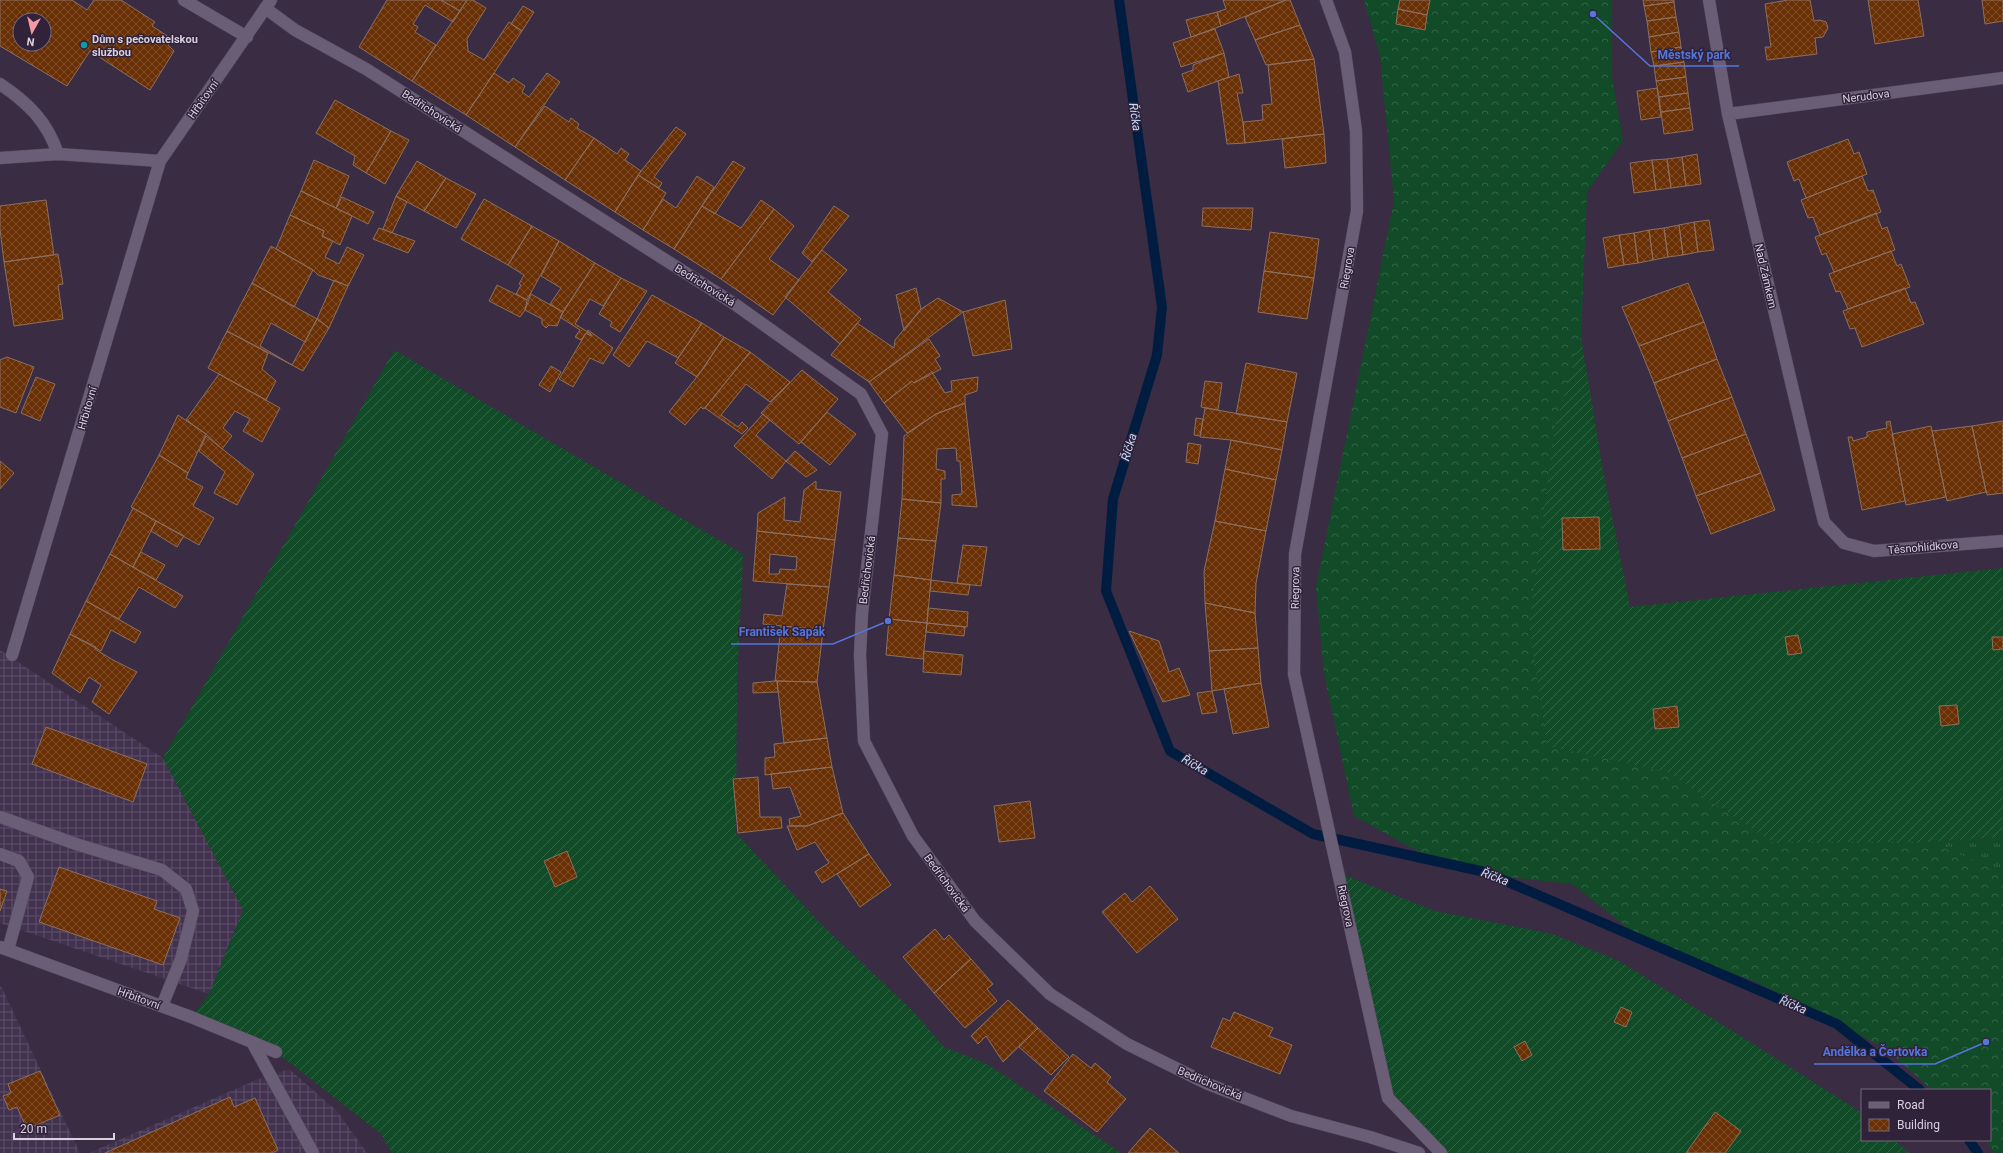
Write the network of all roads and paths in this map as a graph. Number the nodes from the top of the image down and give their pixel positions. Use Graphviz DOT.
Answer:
graph roads {
  1 [pos="184,0"];
  2 [pos="1326,0"];
  3 [pos="1709,0"];
  4 [pos="268,4"];
  5 [pos="247,37"];
  6 [pos="2003,78"];
  7 [pos="0,84"];
  8 [pos="1728,114"];
  9 [pos="58,154"];
  10 [pos="0,158"];
  11 [pos="160,161"];
  12 [pos="2003,541"];
  13 [pos="1844,543"];
  14 [pos="12,655"];
  15 [pos="0,817"];
  16 [pos="0,854"];
  17 [pos="4,948"];
  18 [pos="162,1006"];
  19 [pos="252,1042"];
  20 [pos="276,1052"];
  21 [pos="313,1153"];
  22 [pos="1419,1153"];
  23 [pos="1441,1153"];
  1 -- 5 [label="street"];
  2 -- 23 [label="street, Riegrova"];
  3 -- 8 [label="street, Nad Zámkem"];
  4 -- 5 [label="street, Hřbitovní"];
  4 -- 22 [label="street, Bedřichovická"];
  5 -- 11 [label="street, Hřbitovní"];
  6 -- 8 [label="street, Nerudova"];
  7 -- 9 [label="street"];
  8 -- 13 [label="street, Nad Zámkem"];
  9 -- 10 [label="street"];
  9 -- 11 [label="street"];
  11 -- 14 [label="street, Hřbitovní"];
  12 -- 13 [label="street, Těsnohlídkova"];
  15 -- 18 [label="street"];
  16 -- 17 [label="street"];
  17 -- 18 [label="street, Hřbitovní"];
  18 -- 19 [label="street, Hřbitovní"];
  19 -- 20 [label="street, Hřbitovní"];
  19 -- 21 [label="street"];
}
